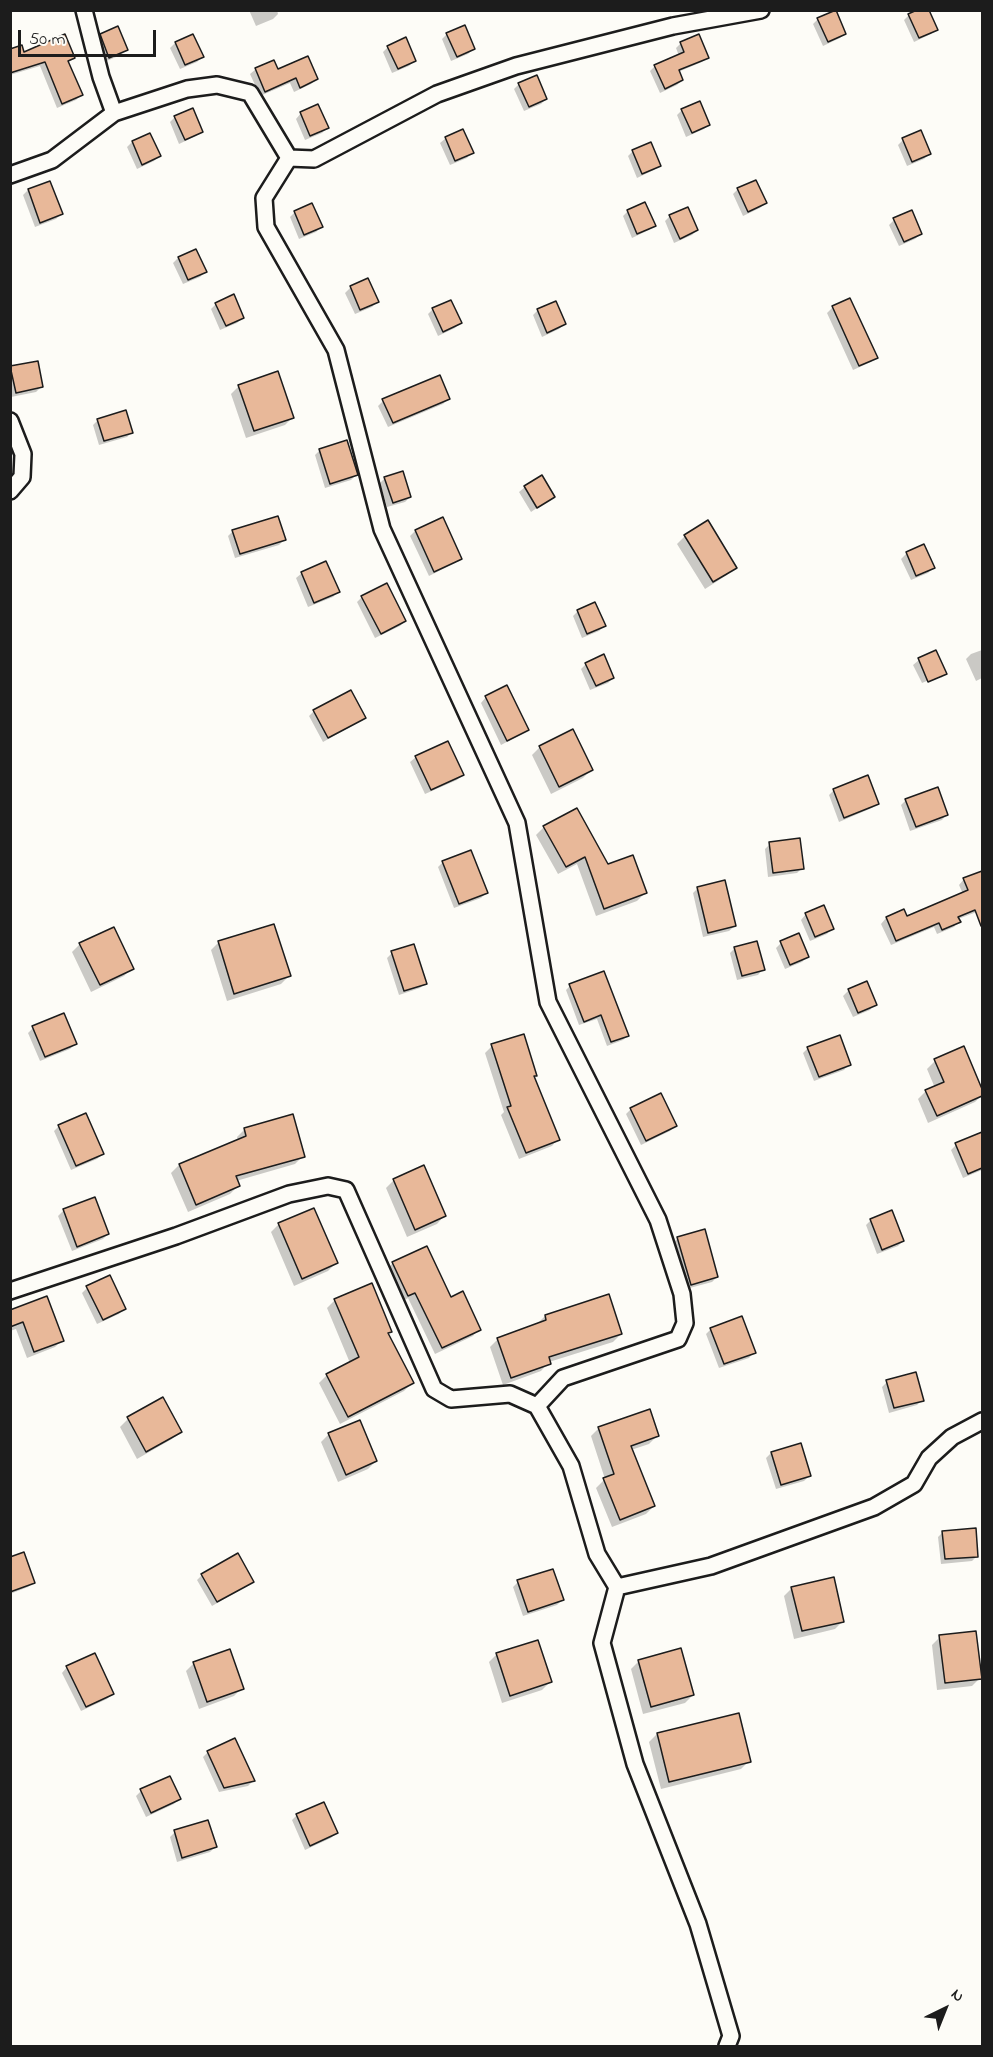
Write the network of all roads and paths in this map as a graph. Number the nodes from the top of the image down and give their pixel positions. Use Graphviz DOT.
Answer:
graph roads {
  1 [pos="84,10"];
  2 [pos="761,10"];
  3 [pos="114,112"];
  4 [pos="289,158"];
  5 [pos="10,175"];
  6 [pos="10,421"];
  7 [pos="10,490"];
  8 [pos="10,1291"];
  9 [pos="537,1406"];
  10 [pos="982,1421"];
  11 [pos="617,1587"];
  12 [pos="727,2046"];
  1 -- 3 [label="street"];
  2 -- 4 [label="street"];
  3 -- 4 [label="street"];
  3 -- 5 [label="street"];
  4 -- 9 [label="street"];
  6 -- 7 [label="street"];
  8 -- 9 [label="street"];
  9 -- 11 [label="street"];
  10 -- 11 [label="street"];
  11 -- 12 [label="street"];
}
